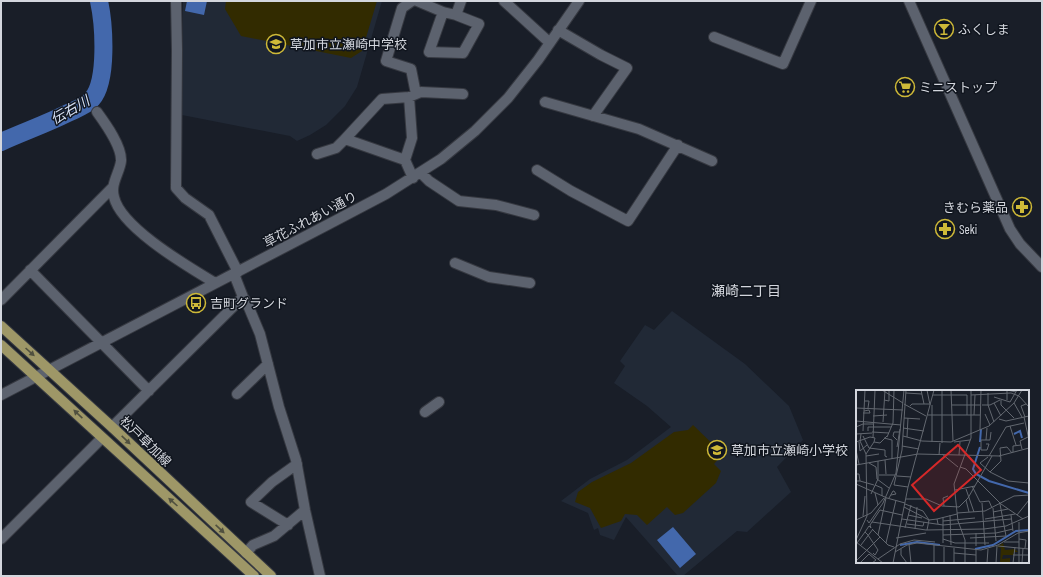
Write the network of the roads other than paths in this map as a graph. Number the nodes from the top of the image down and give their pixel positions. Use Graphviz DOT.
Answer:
graph roads {
  1 [pos="176,1"];
  2 [pos="412,1"];
  3 [pos="417,1"];
  4 [pos="461,1"];
  5 [pos="504,1"];
  6 [pos="579,1"];
  7 [pos="811,1"];
  8 [pos="909,1"];
  9 [pos="443,12"];
  10 [pos="456,15"];
  11 [pos="558,30"];
  12 [pos="714,37"];
  13 [pos="550,43"];
  14 [pos="463,94"];
  15 [pos="413,95"];
  16 [pos="545,102"];
  17 [pos="97,112"];
  18 [pos="593,116"];
  19 [pos="345,139"];
  20 [pos="678,145"];
  21 [pos="317,154"];
  22 [pos="405,160"];
  23 [pos="712,161"];
  24 [pos="537,170"];
  25 [pos="417,175"];
  26 [pos="113,187"];
  27 [pos="534,215"];
  28 [pos="455,263"];
  29 [pos="1042,267"];
  30 [pos="30,270"];
  31 [pos="236,273"];
  32 [pos="215,283"];
  33 [pos="530,283"];
  34 [pos="243,297"];
  35 [pos="1,300"];
  36 [pos="1,326"];
  37 [pos="101,343"];
  38 [pos="1,344"];
  39 [pos="268,364"];
  40 [pos="49,370"];
  41 [pos="37,377"];
  42 [pos="149,392"];
  43 [pos="237,394"];
  44 [pos="1,395"];
  45 [pos="439,402"];
  46 [pos="424,412"];
  47 [pos="112,427"];
  48 [pos="102,438"];
  49 [pos="297,464"];
  50 [pos="305,510"];
  51 [pos="288,525"];
  52 [pos="1,539"];
  53 [pos="246,553"];
  54 [pos="254,576"];
  55 [pos="270,576"];
  56 [pos="320,576"];
  1 -- 31 [label="street"];
  2 -- 15 [label="street"];
  3 -- 9 [label="street"];
  4 -- 10 [label="street"];
  5 -- 13 [label="street"];
  6 -- 11 [label="street, 草花ふれあい通り"];
  7 -- 12 [label="street"];
  8 -- 29 [label="street"];
  9 -- 10 [label="street"];
  9 -- 10 [label="street"];
  11 -- 13 [label="street, 草花ふれあい通り"];
  11 -- 18 [label="street"];
  13 -- 25 [label="street, 草花ふれあい通り"];
  14 -- 15 [label="street"];
  15 -- 19 [label="street"];
  15 -- 22 [label="street"];
  16 -- 18 [label="street"];
  17 -- 26 [label="street"];
  18 -- 20 [label="street"];
  19 -- 21 [label="street"];
  19 -- 22 [label="street"];
  20 -- 23 [label="street"];
  20 -- 24 [label="street"];
  22 -- 25 [label="street"];
  25 -- 27 [label="street"];
  25 -- 31 [label="street, 草花ふれあい通り"];
  26 -- 30 [label="street"];
  26 -- 32 [label="street"];
  28 -- 33 [label="street"];
  30 -- 35 [label="street"];
  30 -- 37 [label="street"];
  31 -- 32 [label="street, 草花ふれあい通り"];
  31 -- 34 [label="street"];
  32 -- 37 [label="street, 草花ふれあい通り"];
  34 -- 39 [label="street"];
  34 -- 42 [label="street"];
  36 -- 40 [label="main road, 松戸草加線, one-way"];
  37 -- 40 [label="street, 草花ふれあい通り"];
  37 -- 42 [label="street"];
  38 -- 41 [label="main road, 松戸草加線"];
  39 -- 43 [label="street"];
  39 -- 49 [label="street"];
  40 -- 41 [label="street, 草花ふれあい通り"];
  40 -- 47 [label="main road, 松戸草加線"];
  41 -- 44 [label="street, 草花ふれあい通り"];
  48 -- 41 [label="main road, 松戸草加線, one-way"];
  42 -- 47 [label="street"];
  45 -- 46 [label="street"];
  47 -- 53 [label="main road, 松戸草加線, one-way"];
  48 -- 52 [label="street"];
  54 -- 48 [label="main road, 松戸草加線, one-way"];
  49 -- 50 [label="street"];
  49 -- 51 [label="street"];
  50 -- 51 [label="street"];
  50 -- 56 [label="street"];
  51 -- 53 [label="street"];
  53 -- 55 [label="main road, 松戸草加線"];
}
